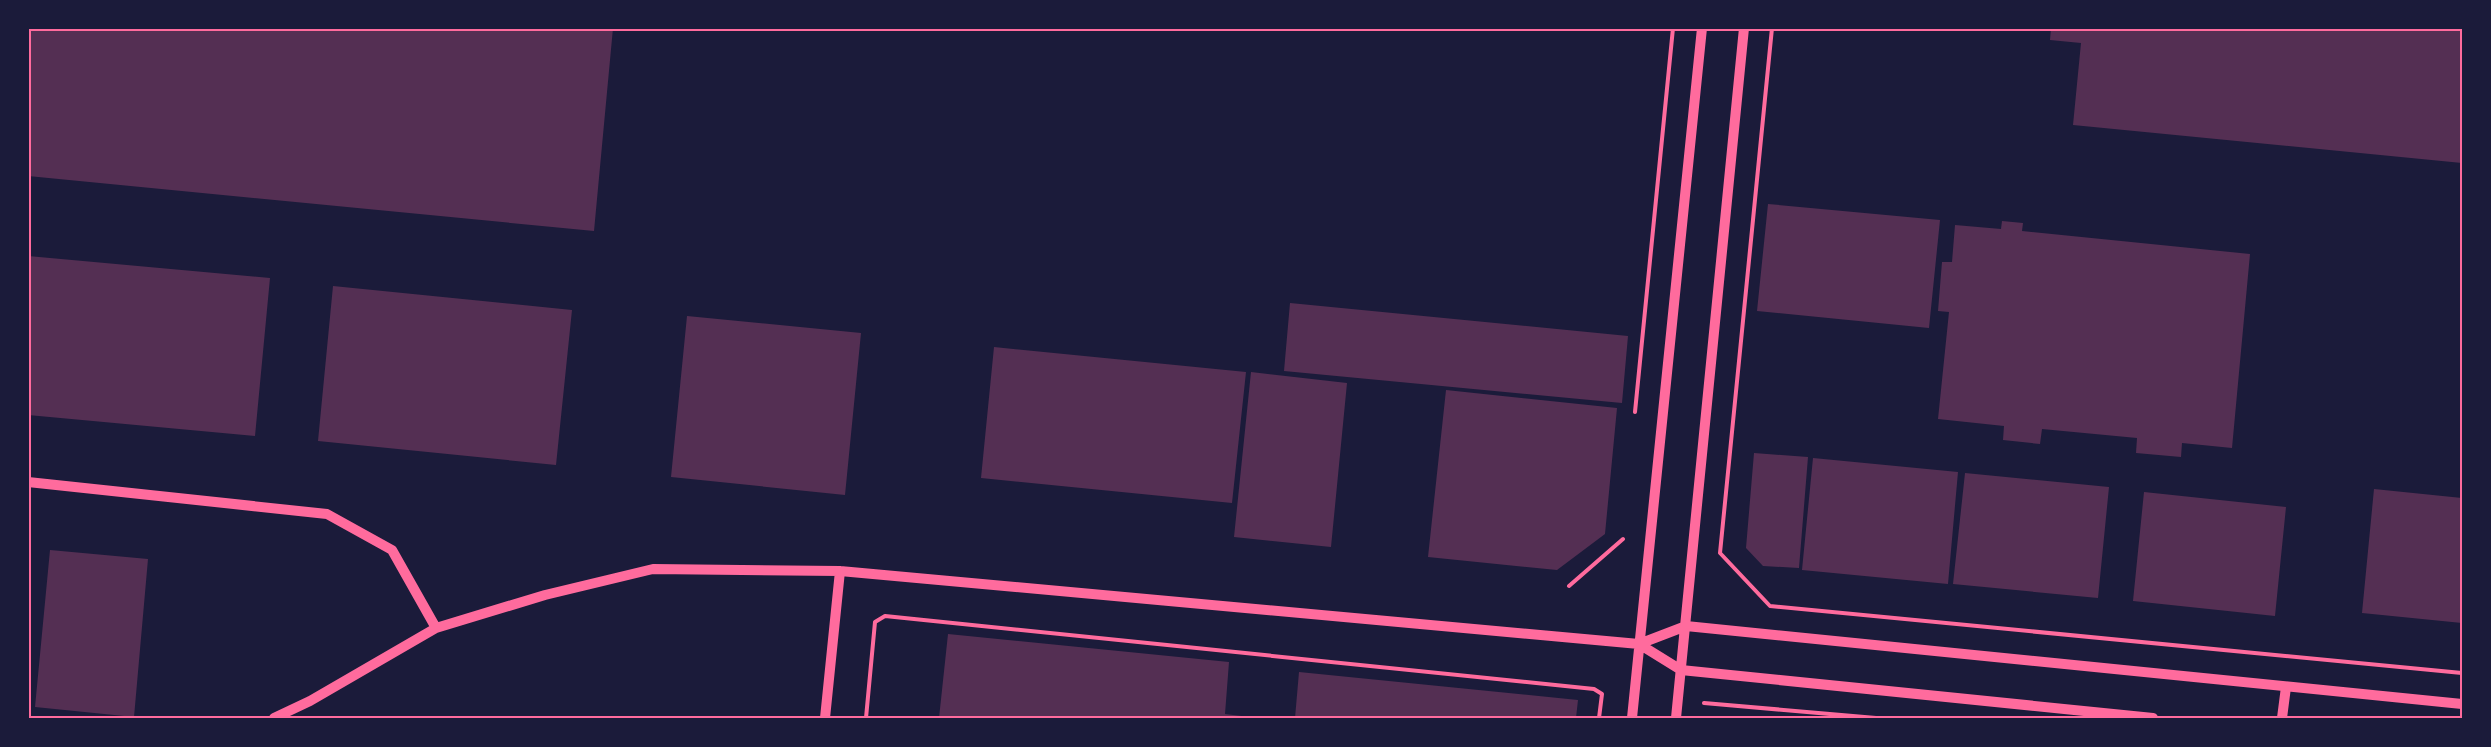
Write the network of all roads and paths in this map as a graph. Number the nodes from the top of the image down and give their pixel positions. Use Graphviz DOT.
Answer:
graph roads {
  1 [pos="1673,28"];
  2 [pos="1702,28"];
  3 [pos="1744,28"];
  4 [pos="1773,28"];
  5 [pos="1634,422"];
  6 [pos="28,482"];
  7 [pos="1624,530"];
  8 [pos="840,571"];
  9 [pos="1569,586"];
  10 [pos="1686,626"];
  11 [pos="436,628"];
  12 [pos="1639,644"];
  13 [pos="1681,670"];
  14 [pos="2463,673"];
  15 [pos="2286,687"];
  16 [pos="2463,704"];
  17 [pos="1704,710"];
  18 [pos="274,718"];
  19 [pos="825,718"];
  20 [pos="866,718"];
  21 [pos="1599,718"];
  22 [pos="1632,718"];
  23 [pos="1676,718"];
  24 [pos="1876,718"];
  25 [pos="2153,718"];
  26 [pos="2282,718"];
  1 -- 5 [label="path"];
  2 -- 12 [label="street"];
  3 -- 10 [label="street"];
  4 -- 14 [label="path"];
  6 -- 11 [label="street"];
  7 -- 9 [label="path"];
  8 -- 11 [label="street"];
  8 -- 12 [label="street"];
  8 -- 19 [label="street"];
  10 -- 12 [label="street"];
  10 -- 13 [label="street"];
  10 -- 15 [label="street"];
  11 -- 18 [label="street"];
  12 -- 13 [label="street"];
  12 -- 22 [label="street"];
  13 -- 23 [label="street"];
  13 -- 25 [label="street"];
  15 -- 16 [label="street"];
  15 -- 26 [label="street"];
  17 -- 24 [label="path"];
  20 -- 21 [label="path"];
}
